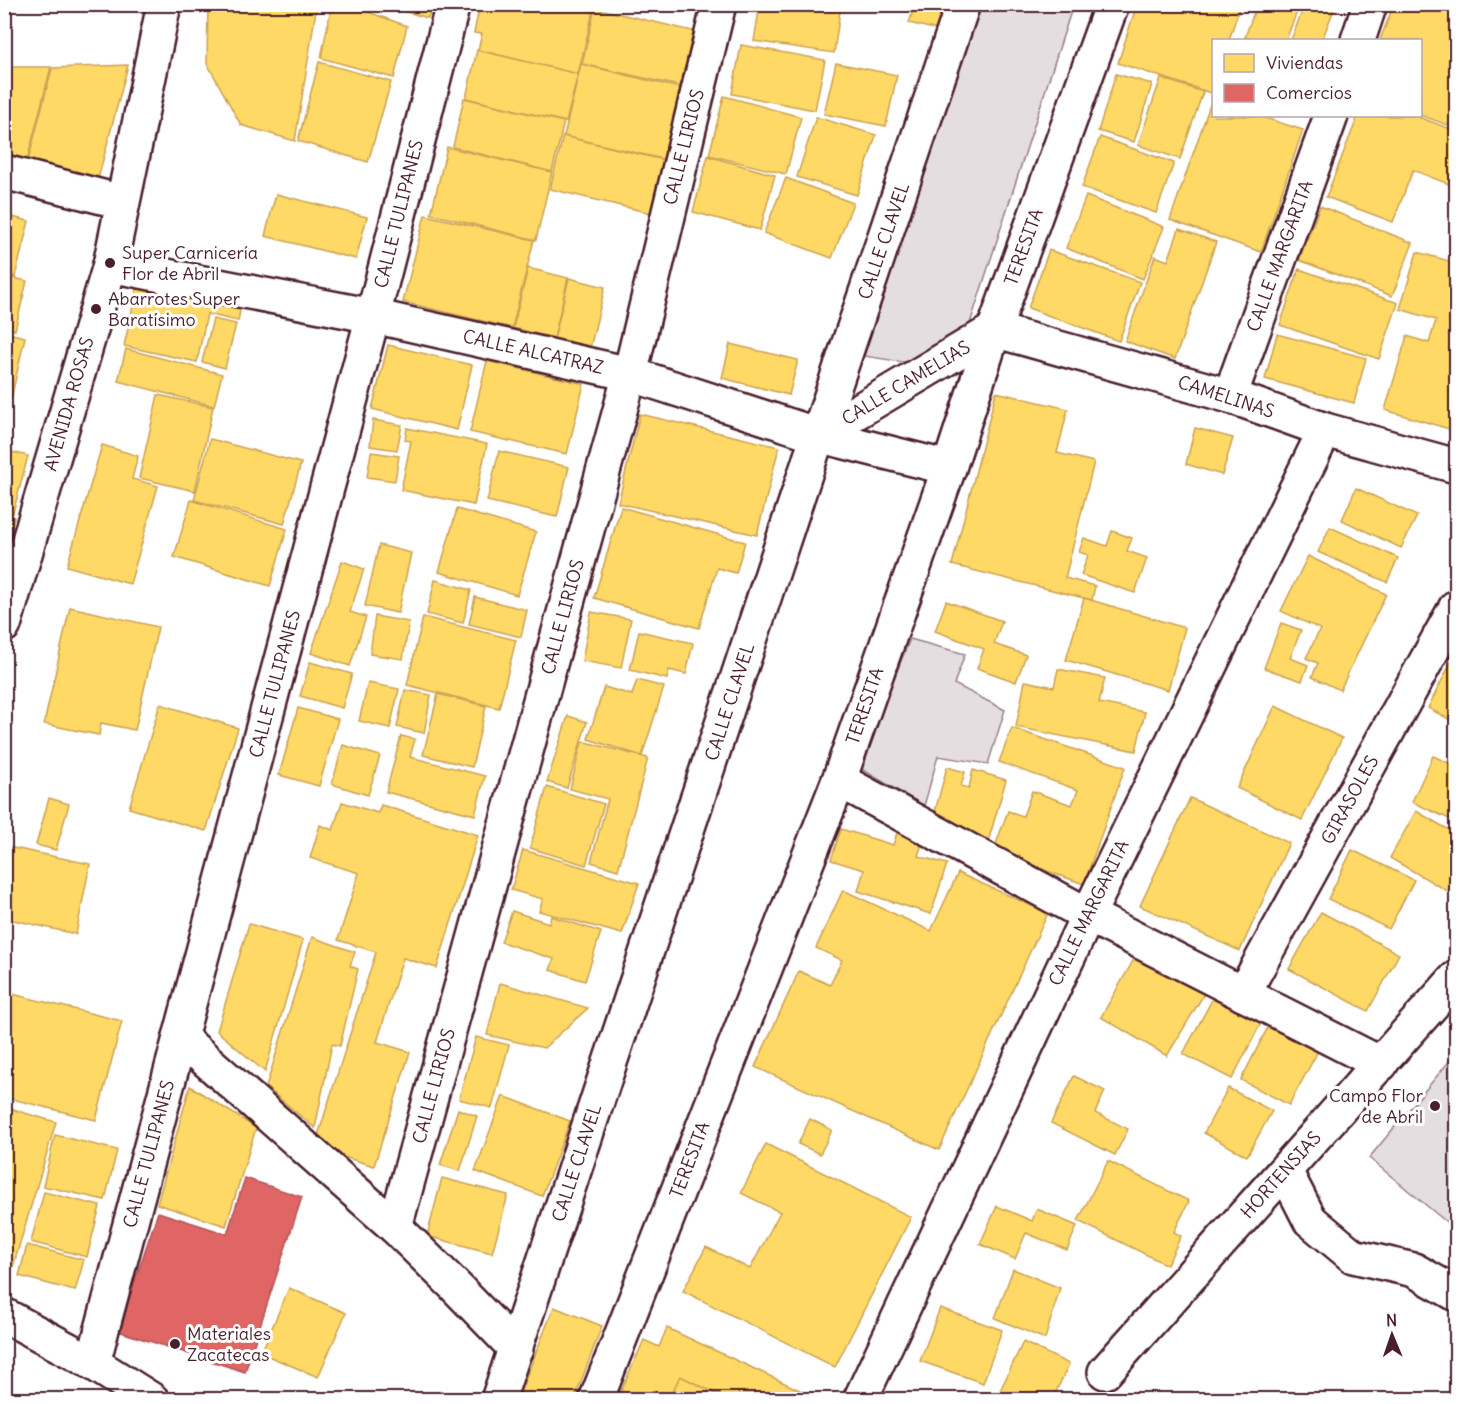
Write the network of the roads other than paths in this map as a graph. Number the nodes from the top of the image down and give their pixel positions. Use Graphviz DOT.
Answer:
graph roads {
  1 [pos="164,4"];
  2 [pos="453,4"];
  3 [pos="718,4"];
  4 [pos="963,4"];
  5 [pos="1112,4"];
  6 [pos="1371,4"];
  7 [pos="1358,39"];
  8 [pos="1331,117"];
  9 [pos="4,172"];
  10 [pos="122,202"];
  11 [pos="110,265"];
  12 [pos="373,316"];
  13 [pos="994,330"];
  14 [pos="630,374"];
  15 [pos="1230,396"];
  16 [pos="1325,430"];
  17 [pos="818,435"];
  18 [pos="1456,466"];
  19 [pos="949,468"];
  20 [pos="1456,607"];
  21 [pos="4,625"];
  22 [pos="839,780"];
  23 [pos="1088,915"];
  24 [pos="1456,978"];
  25 [pos="1243,994"];
  26 [pos="180,1037"];
  27 [pos="1381,1064"];
  28 [pos="1285,1171"];
  29 [pos="395,1227"];
  30 [pos="1456,1294"];
  31 [pos="4,1315"];
  32 [pos="516,1349"];
  33 [pos="93,1363"];
  34 [pos="1105,1372"];
  35 [pos="153,1400"];
  36 [pos="498,1400"];
  37 [pos="596,1400"];
  38 [pos="860,1400"];
  1 -- 10 [label="street, AVENIDA ROSAS"];
  2 -- 12 [label="street, CALLE TULIPANES"];
  3 -- 14 [label="street, CALLE LIRIOS"];
  4 -- 17 [label="street, CALLE CLAVEL"];
  5 -- 13 [label="street, TERESITA"];
  6 -- 7 [label="street"];
  8 -- 15 [label="street, CALLE MARGARITA"];
  9 -- 10 [label="street"];
  10 -- 11 [label="street, AVENIDA ROSAS"];
  11 -- 12 [label="street, CALLE ALCATRAZ"];
  11 -- 21 [label="street, AVENIDA ROSAS"];
  12 -- 14 [label="street, CALLE ALCATRAZ"];
  12 -- 26 [label="street, CALLE TULIPANES"];
  13 -- 15 [label="street, CAMELINAS"];
  13 -- 17 [label="street, CALLE CAMELIAS"];
  13 -- 19 [label="street, TERESITA"];
  14 -- 17 [label="street, CALLE ALCATRAZ"];
  14 -- 29 [label="street, CALLE LIRIOS"];
  15 -- 16 [label="street, CAMELINAS"];
  16 -- 18 [label="street, CAMELINAS"];
  16 -- 23 [label="street, CALLE MARGARITA"];
  17 -- 19 [label="street, CALLE ALCATRAZ"];
  17 -- 32 [label="street, CALLE CLAVEL"];
  19 -- 22 [label="street, TERESITA"];
  20 -- 25 [label="street, GIRASOLES"];
  22 -- 23 [label="street"];
  22 -- 37 [label="street, TERESITA"];
  23 -- 25 [label="street"];
  23 -- 38 [label="street, CALLE MARGARITA"];
  24 -- 27 [label="street, HORTENSIAS"];
  25 -- 27 [label="street"];
  26 -- 29 [label="street"];
  26 -- 33 [label="street, CALLE TULIPANES"];
  27 -- 28 [label="street, HORTENSIAS"];
  28 -- 30 [label="street"];
  28 -- 34 [label="street, HORTENSIAS"];
  29 -- 32 [label="street"];
  31 -- 33 [label="street"];
  32 -- 36 [label="street, CALLE CLAVEL"];
  33 -- 35 [label="street"];
}
